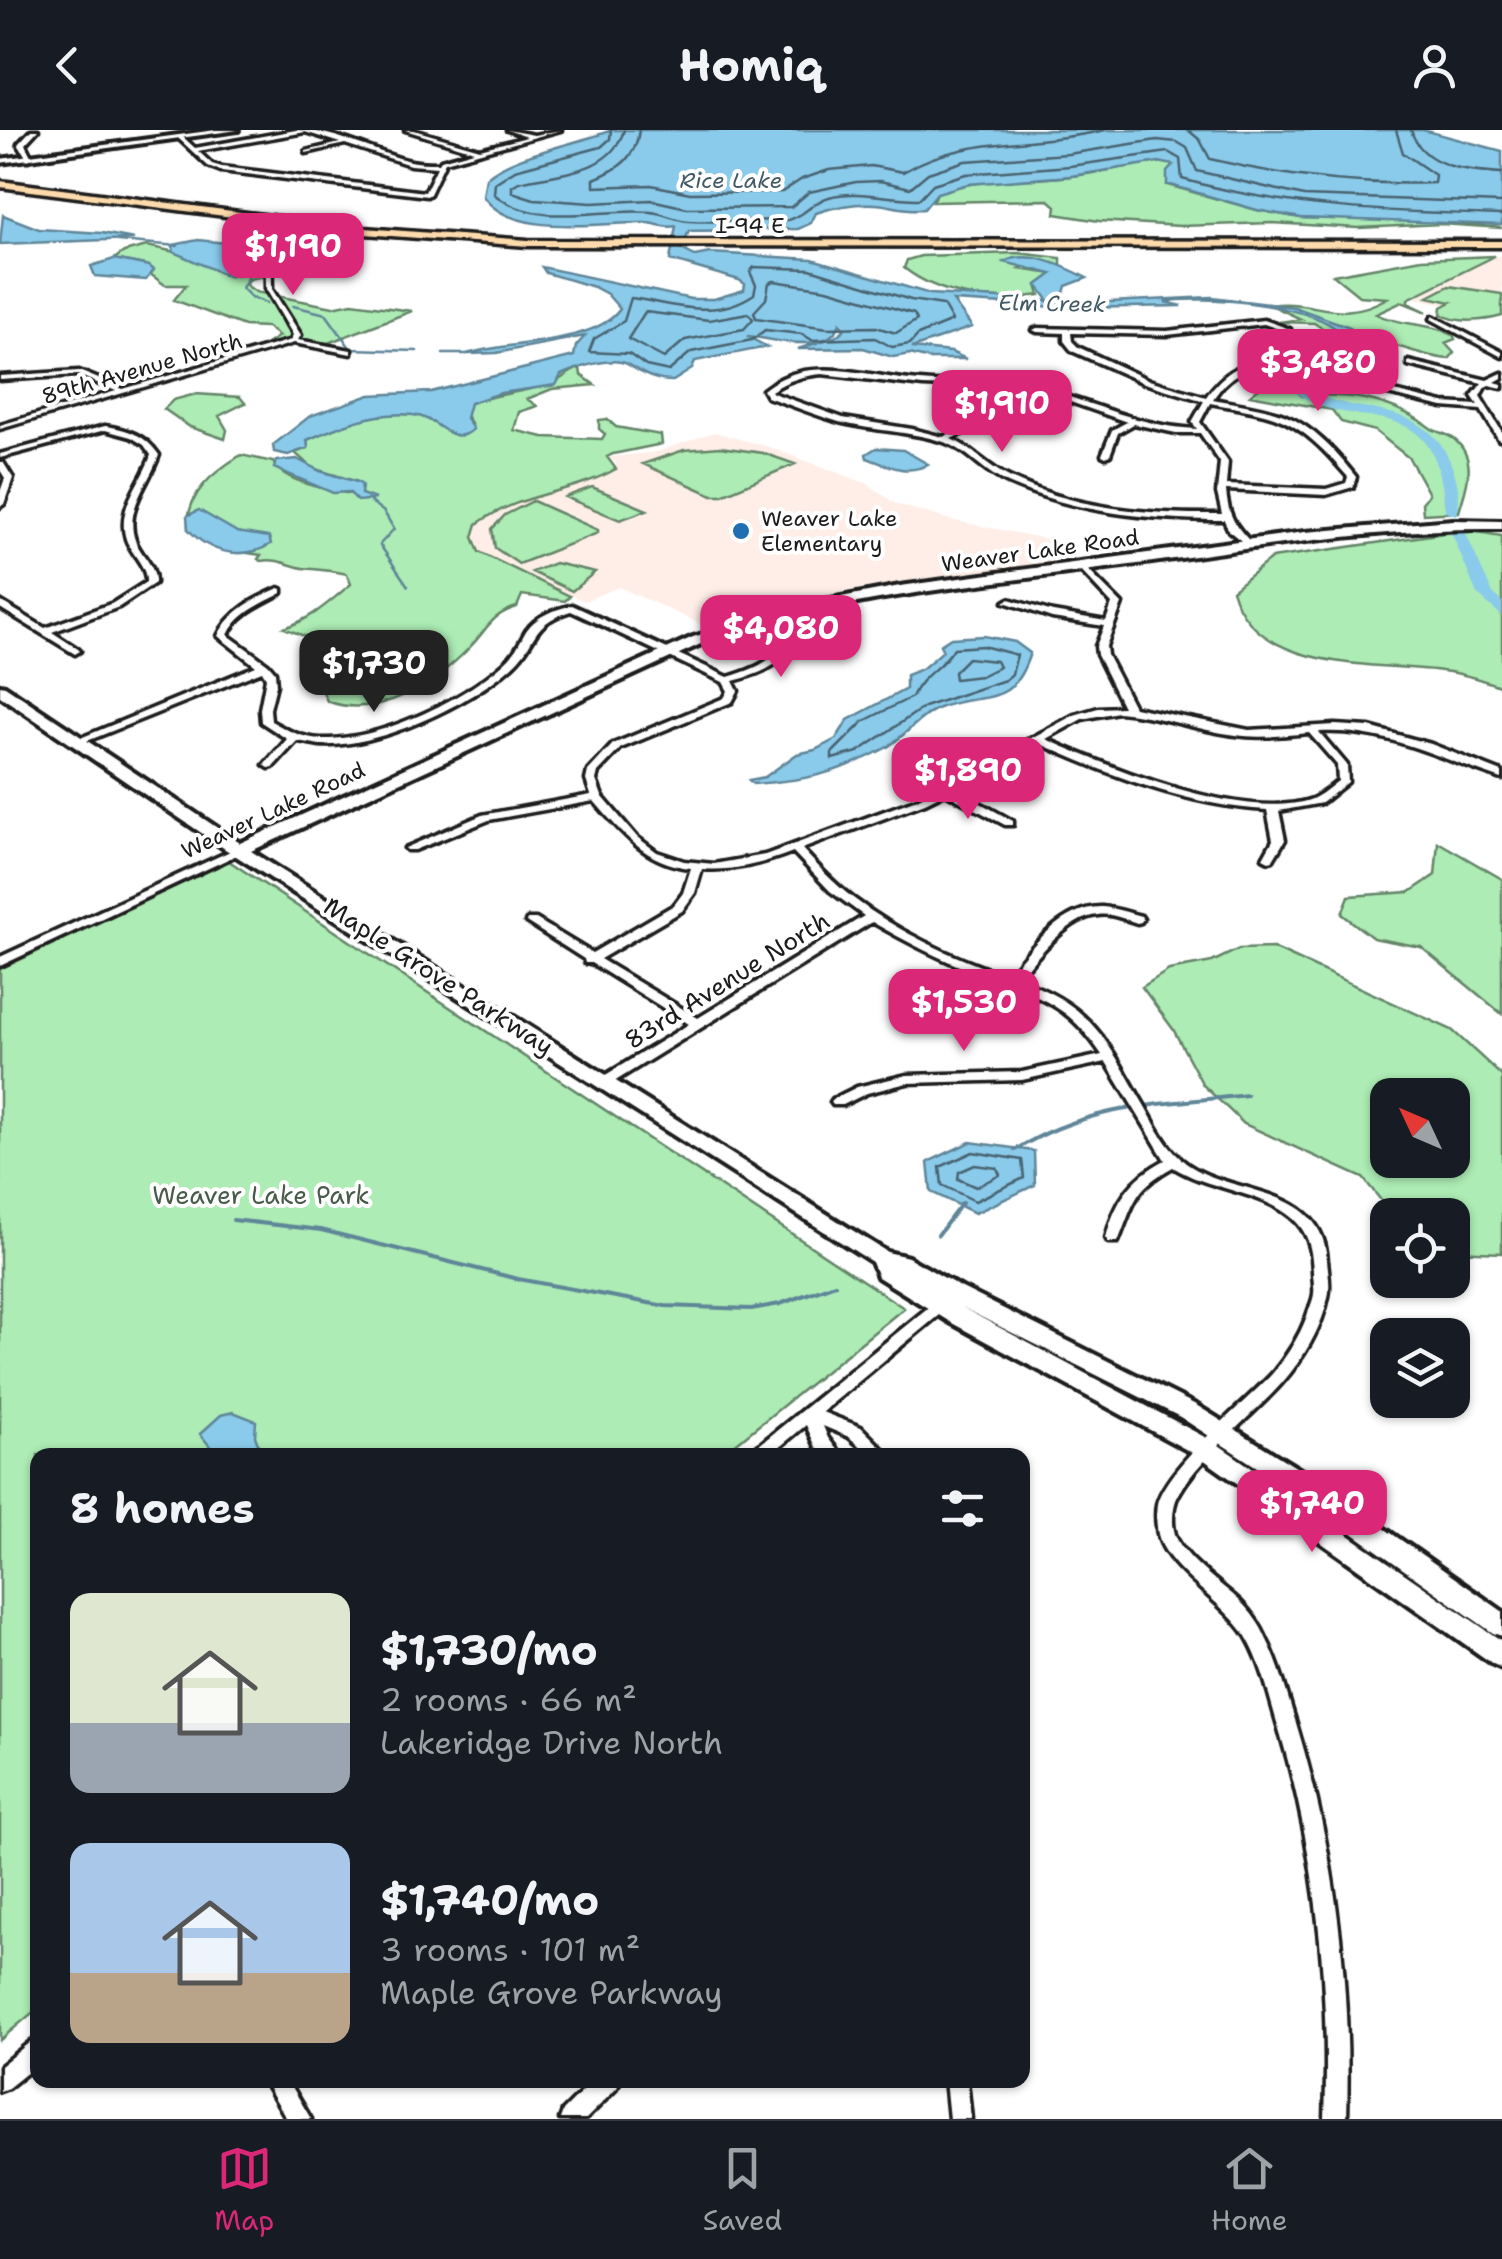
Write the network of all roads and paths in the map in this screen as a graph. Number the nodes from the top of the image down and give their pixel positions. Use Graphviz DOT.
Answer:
graph roads {
  1 [pos="35,130"];
  2 [pos="43,130"];
  3 [pos="234,130"];
  4 [pos="306,130"];
  5 [pos="408,130"];
  6 [pos="510,130"];
  7 [pos="558,130"];
  8 [pos="536,137"];
  9 [pos="181,138"];
  10 [pos="350,142"];
  11 [pos="194,150"];
  12 [pos="481,151"];
  13 [pos="308,152"];
  14 [pos="32,156"];
  15 [pos="0,160"];
  16 [pos="440,165"];
  17 [pos="0,182"];
  18 [pos="268,237"];
  19 [pos="660,242"];
  20 [pos="693,242"];
  21 [pos="1502,242"];
  22 [pos="806,245"];
  23 [pos="1054,253"];
  24 [pos="1387,253"];
  25 [pos="1433,318"];
  26 [pos="1037,330"];
  27 [pos="1066,331"];
  28 [pos="294,341"];
  29 [pos="1502,344"];
  30 [pos="1486,346"];
  31 [pos="348,352"];
  32 [pos="1502,355"];
  33 [pos="1411,363"];
  34 [pos="1502,375"];
  35 [pos="0,378"];
  36 [pos="1488,383"];
  37 [pos="1502,386"];
  38 [pos="1378,388"];
  39 [pos="125,392"];
  40 [pos="1211,400"];
  41 [pos="1482,408"];
  42 [pos="998,422"];
  43 [pos="1497,422"];
  44 [pos="1130,424"];
  45 [pos="0,427"];
  46 [pos="1200,432"];
  47 [pos="1502,438"];
  48 [pos="944,439"];
  49 [pos="1106,454"];
  50 [pos="0,460"];
  51 [pos="1222,487"];
  52 [pos="0,504"];
  53 [pos="1230,520"];
  54 [pos="1502,524"];
  55 [pos="1255,544"];
  56 [pos="1082,567"];
  57 [pos="279,591"];
  58 [pos="1009,602"];
  59 [pos="0,604"];
  60 [pos="572,608"];
  61 [pos="1108,624"];
  62 [pos="44,632"];
  63 [pos="794,636"];
  64 [pos="75,650"];
  65 [pos="668,654"];
  66 [pos="265,666"];
  67 [pos="728,680"];
  68 [pos="0,690"];
  69 [pos="1128,708"];
  70 [pos="1311,729"];
  71 [pos="295,736"];
  72 [pos="1038,739"];
  73 [pos="78,741"];
  74 [pos="268,765"];
  75 [pos="1502,776"];
  76 [pos="946,789"];
  77 [pos="597,797"];
  78 [pos="1272,806"];
  79 [pos="1009,823"];
  80 [pos="411,848"];
  81 [pos="795,848"];
  82 [pos="239,850"];
  83 [pos="1270,858"];
  84 [pos="697,866"];
  85 [pos="872,916"];
  86 [pos="1137,919"];
  87 [pos="532,922"];
  88 [pos="589,960"];
  89 [pos="0,962"];
  90 [pos="1011,981"];
  91 [pos="698,1024"];
  92 [pos="1107,1058"];
  93 [pos="604,1082"];
  94 [pos="838,1102"];
  95 [pos="1174,1161"];
  96 [pos="1114,1238"];
  97 [pos="948,1300"];
  98 [pos="808,1414"];
  99 [pos="1216,1441"];
  100 [pos="767,1448"];
  101 [pos="827,1448"];
  102 [pos="872,1448"];
  103 [pos="1502,1625"];
  104 [pos="1502,1656"];
  105 [pos="30,2056"];
  106 [pos="0,2080"];
  107 [pos="280,2088"];
  108 [pos="601,2088"];
  109 [pos="957,2088"];
  110 [pos="300,2119"];
  111 [pos="571,2119"];
  112 [pos="960,2119"];
  113 [pos="1336,2119"];
  1 -- 14 [label="street"];
  2 -- 14 [label="street"];
  3 -- 9 [label="main road"];
  4 -- 10 [label="street"];
  4 -- 11 [label="street"];
  5 -- 12 [label="street"];
  6 -- 8 [label="street"];
  7 -- 8 [label="street"];
  8 -- 12 [label="street"];
  9 -- 11 [label="street"];
  9 -- 14 [label="main road"];
  10 -- 13 [label="street"];
  10 -- 16 [label="street"];
  11 -- 16 [label="street"];
  12 -- 16 [label="street"];
  14 -- 15 [label="main road"];
  17 -- 19 [label="highway"];
  17 -- 19 [label="highway"];
  18 -- 28 [label="street"];
  19 -- 20 [label="highway"];
  20 -- 21 [label="highway"];
  20 -- 22 [label="highway, I-94 E"];
  21 -- 22 [label="highway"];
  21 -- 24 [label="highway"];
  22 -- 23 [label="highway"];
  25 -- 30 [label="street"];
  26 -- 27 [label="street"];
  27 -- 40 [label="street"];
  27 -- 40 [label="street"];
  28 -- 31 [label="street"];
  28 -- 39 [label="street, 89th Avenue North"];
  29 -- 30 [label="street"];
  30 -- 32 [label="street"];
  33 -- 36 [label="street"];
  34 -- 36 [label="street"];
  35 -- 39 [label="street"];
  36 -- 37 [label="street"];
  36 -- 41 [label="street"];
  38 -- 41 [label="street"];
  39 -- 45 [label="street, 89th Avenue North"];
  40 -- 46 [label="street"];
  40 -- 51 [label="street"];
  41 -- 43 [label="street"];
  42 -- 48 [label="street"];
  43 -- 47 [label="street"];
  44 -- 46 [label="street"];
  44 -- 48 [label="street"];
  44 -- 49 [label="street"];
  46 -- 51 [label="street"];
  48 -- 53 [label="street"];
  50 -- 52 [label="street"];
  50 -- 62 [label="street"];
  51 -- 53 [label="street"];
  53 -- 55 [label="street"];
  54 -- 55 [label="main road, Weaver Lake Road"];
  55 -- 56 [label="main road, Weaver Lake Road"];
  56 -- 61 [label="street"];
  56 -- 65 [label="main road, Weaver Lake Road"];
  57 -- 66 [label="street"];
  58 -- 61 [label="street"];
  59 -- 62 [label="street"];
  60 -- 65 [label="street"];
  60 -- 71 [label="street"];
  61 -- 69 [label="street"];
  62 -- 64 [label="street"];
  63 -- 67 [label="street"];
  65 -- 67 [label="street"];
  65 -- 82 [label="main road, Weaver Lake Road"];
  66 -- 71 [label="street"];
  66 -- 73 [label="street"];
  67 -- 77 [label="street"];
  68 -- 73 [label="main road, Maple Grove Parkway"];
  69 -- 70 [label="street"];
  69 -- 72 [label="street"];
  70 -- 75 [label="street"];
  70 -- 78 [label="street"];
  71 -- 74 [label="street"];
  72 -- 76 [label="street"];
  72 -- 78 [label="street"];
  73 -- 82 [label="main road, Maple Grove Parkway"];
  76 -- 79 [label="street"];
  76 -- 81 [label="street"];
  77 -- 80 [label="street"];
  77 -- 84 [label="street"];
  78 -- 83 [label="street"];
  81 -- 84 [label="street"];
  81 -- 85 [label="street"];
  82 -- 89 [label="street, Weaver Lake Road"];
  82 -- 93 [label="main road, Maple Grove Parkway"];
  84 -- 88 [label="street"];
  85 -- 90 [label="street"];
  85 -- 91 [label="street, 83rd Avenue North"];
  86 -- 90 [label="street"];
  87 -- 88 [label="street"];
  88 -- 91 [label="street"];
  90 -- 92 [label="street"];
  91 -- 93 [label="street, 83rd Avenue North"];
  92 -- 94 [label="street"];
  92 -- 95 [label="street"];
  93 -- 97 [label="main road, Maple Grove Parkway"];
  95 -- 96 [label="street"];
  95 -- 99 [label="street"];
  97 -- 98 [label="street"];
  97 -- 99 [label="main road, Maple Grove Parkway"];
  98 -- 100 [label="street"];
  98 -- 101 [label="street"];
  98 -- 102 [label="street"];
  99 -- 103 [label="main road, Maple Grove Parkway"];
  99 -- 104 [label="main road, Maple Grove Parkway"];
  99 -- 113 [label="street"];
  105 -- 106 [label="street"];
  107 -- 110 [label="street"];
  108 -- 111 [label="street"];
  109 -- 112 [label="street"];
}
